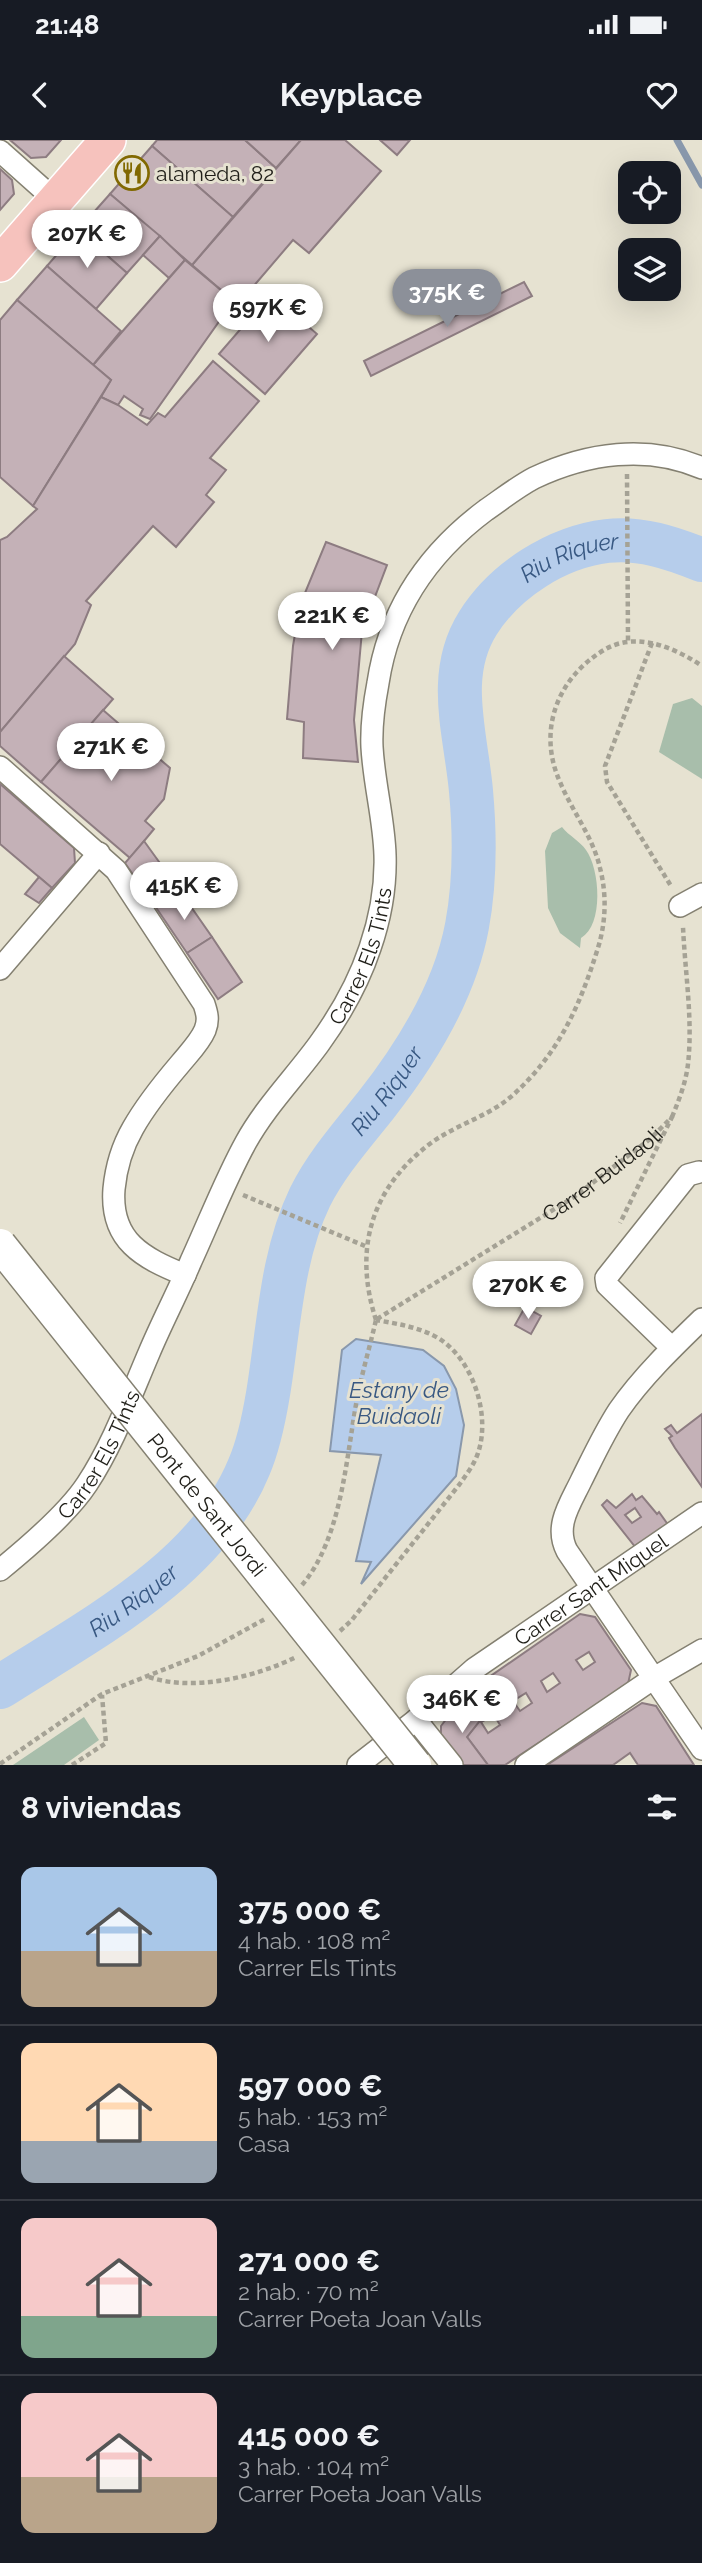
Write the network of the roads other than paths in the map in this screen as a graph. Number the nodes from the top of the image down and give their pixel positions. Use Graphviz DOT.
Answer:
graph roads {
  1 [pos="108,140"];
  2 [pos="0,151"];
  3 [pos="55,200"];
  4 [pos="0,264"];
  5 [pos="702,468"];
  6 [pos="0,766"];
  7 [pos="99,853"];
  8 [pos="702,894"];
  9 [pos="680,905"];
  10 [pos="0,969"];
  11 [pos="699,1172"];
  12 [pos="0,1245"];
  13 [pos="185,1275"];
  14 [pos="702,1319"];
  15 [pos="672,1348"];
  16 [pos="702,1513"];
  17 [pos="0,1570"];
  18 [pos="593,1588"];
  19 [pos="702,1650"];
  20 [pos="654,1678"];
  21 [pos="416,1720"];
  22 [pos="702,1749"];
  23 [pos="370,1761"];
  24 [pos="415,1765"];
  25 [pos="452,1765"];
  26 [pos="526,1765"];
  1 -- 3 [label="main road"];
  2 -- 3 [label="street"];
  3 -- 4 [label="main road"];
  5 -- 13 [label="street, Carrer Els Tints"];
  6 -- 7 [label="street"];
  7 -- 10 [label="street"];
  7 -- 13 [label="street"];
  8 -- 9 [label="street"];
  11 -- 15 [label="street"];
  12 -- 24 [label="main road, Pont de Sant Jordi, bridge"];
  13 -- 17 [label="street, Carrer Els Tints"];
  14 -- 15 [label="street"];
  15 -- 18 [label="street"];
  16 -- 18 [label="street, Carrer Sant Miquel"];
  18 -- 20 [label="street"];
  18 -- 21 [label="street, Carrer Sant Miquel"];
  19 -- 20 [label="street"];
  20 -- 22 [label="street"];
  20 -- 26 [label="street"];
  21 -- 23 [label="street, Carrer Sant Miquel"];
  21 -- 25 [label="street"];
}
